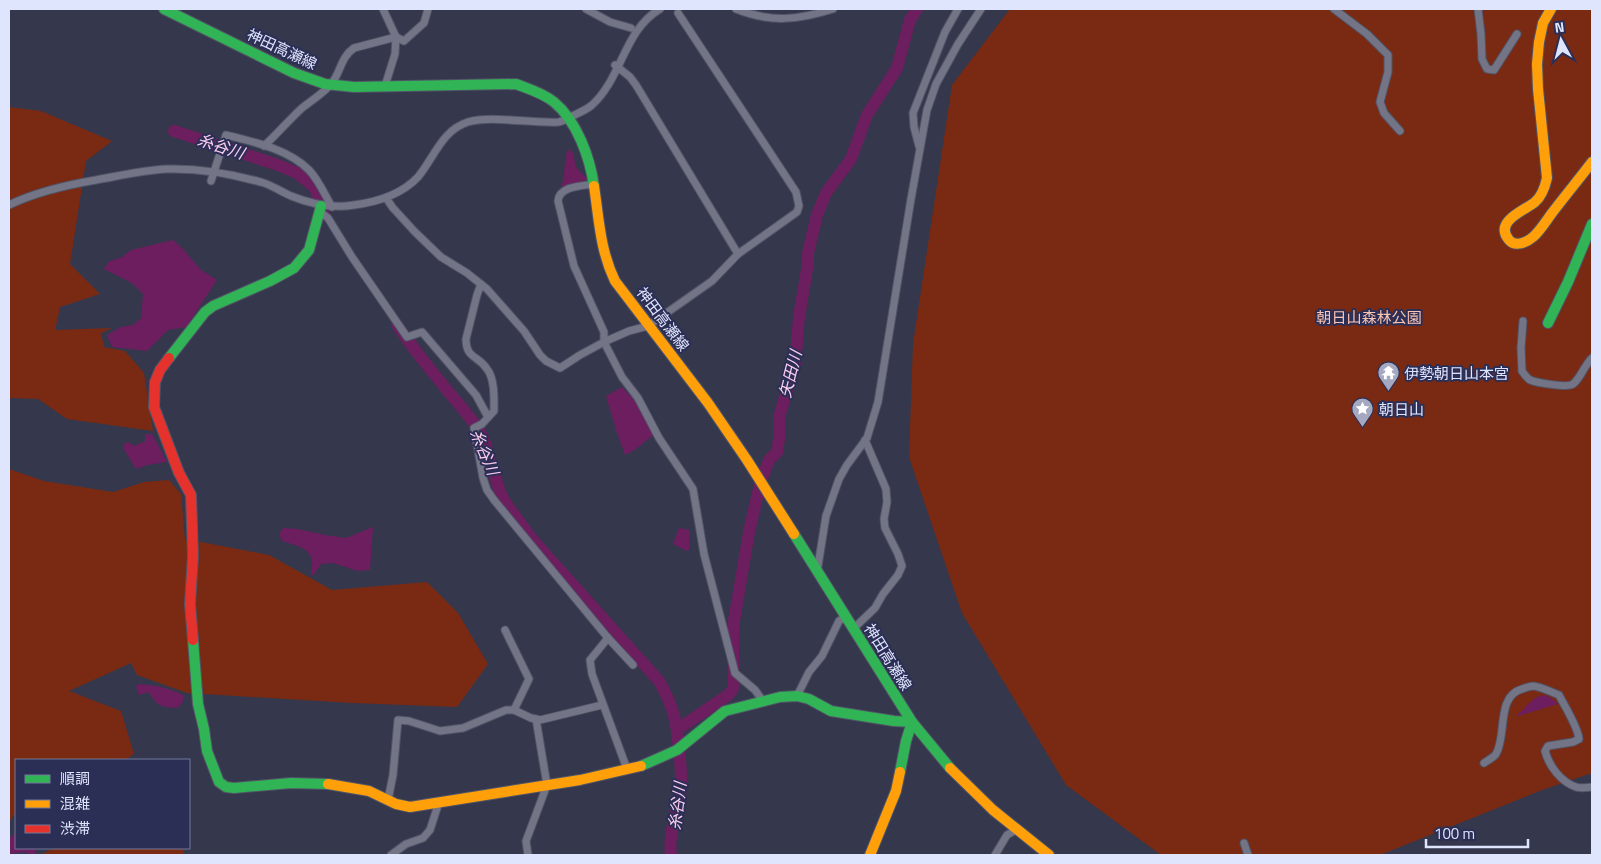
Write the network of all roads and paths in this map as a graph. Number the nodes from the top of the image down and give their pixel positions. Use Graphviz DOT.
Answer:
graph roads {
  1 [pos="164,9"];
  2 [pos="383,9"];
  3 [pos="428,9"];
  4 [pos="586,9"];
  5 [pos="660,9"];
  6 [pos="736,9"];
  7 [pos="834,9"];
  8 [pos="958,9"];
  9 [pos="981,9"];
  10 [pos="1334,9"];
  11 [pos="1478,9"];
  12 [pos="1551,9"];
  13 [pos="678,13"];
  14 [pos="631,28"];
  15 [pos="1517,34"];
  16 [pos="396,37"];
  17 [pos="616,67"];
  18 [pos="330,84"];
  19 [pos="385,86"];
  20 [pos="569,118"];
  21 [pos="1400,131"];
  22 [pos="264,146"];
  23 [pos="920,148"];
  24 [pos="1592,162"];
  25 [pos="214,173"];
  26 [pos="211,181"];
  27 [pos="594,184"];
  28 [pos="386,198"];
  29 [pos="9,205"];
  30 [pos="332,206"];
  31 [pos="320,208"];
  32 [pos="1592,224"];
  33 [pos="738,254"];
  34 [pos="482,284"];
  35 [pos="1523,321"];
  36 [pos="1548,323"];
  37 [pos="648,326"];
  38 [pos="604,342"];
  39 [pos="1592,358"];
  40 [pos="488,417"];
  41 [pos="865,440"];
  42 [pos="817,573"];
  43 [pos="845,617"];
  44 [pos="853,629"];
  45 [pos="505,630"];
  46 [pos="608,638"];
  47 [pos="633,665"];
  48 [pos="797,696"];
  49 [pos="763,701"];
  50 [pos="602,704"];
  51 [pos="514,710"];
  52 [pos="536,719"];
  53 [pos="912,722"];
  54 [pos="1484,763"];
  55 [pos="626,769"];
  56 [pos="546,785"];
  57 [pos="1592,787"];
  58 [pos="388,800"];
  59 [pos="439,802"];
  60 [pos="1016,830"];
  61 [pos="1244,843"];
  62 [pos="390,855"];
  63 [pos="528,855"];
  64 [pos="870,855"];
  65 [pos="995,855"];
  66 [pos="1049,855"];
  67 [pos="1248,855"];
  1 -- 18 [label="street, 神田高瀬線"];
  2 -- 16 [label="street"];
  3 -- 16 [label="street"];
  4 -- 14 [label="street"];
  5 -- 17 [label="street"];
  6 -- 7 [label="street"];
  8 -- 23 [label="street"];
  9 -- 23 [label="street"];
  10 -- 21 [label="street"];
  11 -- 15 [label="street"];
  12 -- 24 [label="street"];
  13 -- 33 [label="street"];
  16 -- 18 [label="street"];
  16 -- 19 [label="street"];
  17 -- 20 [label="street"];
  17 -- 33 [label="street"];
  18 -- 19 [label="street, 神田高瀬線"];
  18 -- 22 [label="street"];
  19 -- 20 [label="street, 神田高瀬線"];
  20 -- 27 [label="street, 神田高瀬線"];
  20 -- 28 [label="street"];
  22 -- 25 [label="street"];
  22 -- 30 [label="street"];
  23 -- 41 [label="street"];
  25 -- 26 [label="street"];
  25 -- 29 [label="street"];
  25 -- 31 [label="street"];
  27 -- 37 [label="street, 神田高瀬線"];
  27 -- 38 [label="street"];
  28 -- 30 [label="street"];
  28 -- 34 [label="street"];
  30 -- 31 [label="street"];
  31 -- 40 [label="street"];
  31 -- 58 [label="street"];
  32 -- 36 [label="street"];
  33 -- 37 [label="street"];
  34 -- 38 [label="street"];
  34 -- 40 [label="street"];
  35 -- 39 [label="street"];
  37 -- 38 [label="street"];
  37 -- 42 [label="street, 神田高瀬線"];
  38 -- 49 [label="street"];
  40 -- 46 [label="street"];
  41 -- 42 [label="street"];
  41 -- 44 [label="street"];
  42 -- 43 [label="street, 神田高瀬線"];
  43 -- 44 [label="street, 神田高瀬線"];
  43 -- 48 [label="street"];
  44 -- 53 [label="street, 神田高瀬線"];
  45 -- 51 [label="street"];
  46 -- 47 [label="street"];
  46 -- 50 [label="street"];
  48 -- 49 [label="street"];
  48 -- 53 [label="street"];
  49 -- 55 [label="street"];
  50 -- 52 [label="street"];
  50 -- 55 [label="street"];
  51 -- 52 [label="street"];
  51 -- 58 [label="street"];
  52 -- 56 [label="street"];
  53 -- 60 [label="street, 神田高瀬線"];
  53 -- 64 [label="street"];
  54 -- 57 [label="street"];
  55 -- 56 [label="street"];
  56 -- 59 [label="street"];
  56 -- 63 [label="street"];
  58 -- 59 [label="street"];
  59 -- 62 [label="street"];
  60 -- 65 [label="street"];
  60 -- 66 [label="street, 神田高瀬線"];
  61 -- 67 [label="street"];
}
